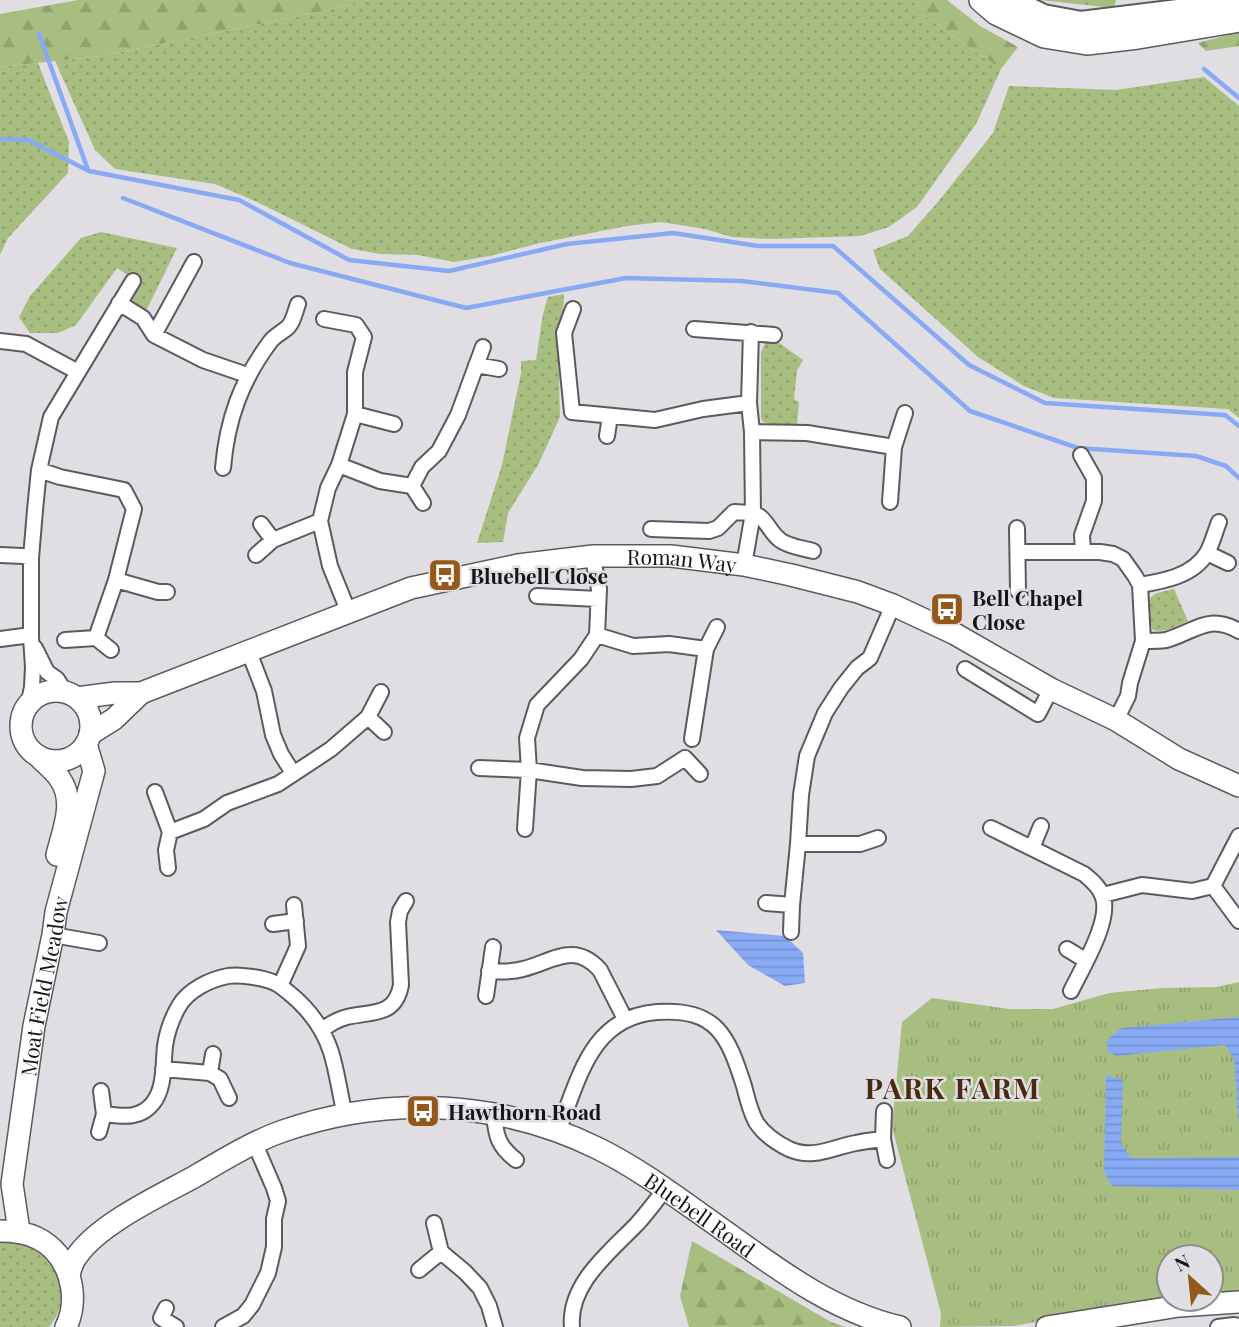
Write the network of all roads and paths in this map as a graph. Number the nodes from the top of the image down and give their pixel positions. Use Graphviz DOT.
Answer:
graph roads {
  1 [pos="981,0"];
  2 [pos="1005,0"];
  3 [pos="1239,1"];
  4 [pos="1239,20"];
  5 [pos="194,262"];
  6 [pos="133,281"];
  7 [pos="119,303"];
  8 [pos="298,304"];
  9 [pos="573,309"];
  10 [pos="324,319"];
  11 [pos="694,328"];
  12 [pos="751,332"];
  13 [pos="154,335"];
  14 [pos="774,335"];
  15 [pos="0,341"];
  16 [pos="483,347"];
  17 [pos="476,365"];
  18 [pos="499,369"];
  19 [pos="78,372"];
  20 [pos="247,375"];
  21 [pos="749,403"];
  22 [pos="355,414"];
  23 [pos="905,414"];
  24 [pos="610,416"];
  25 [pos="394,424"];
  26 [pos="752,432"];
  27 [pos="607,436"];
  28 [pos="894,447"];
  29 [pos="1081,456"];
  30 [pos="340,465"];
  31 [pos="223,468"];
  32 [pos="39,470"];
  33 [pos="412,486"];
  34 [pos="890,502"];
  35 [pos="423,503"];
  36 [pos="753,513"];
  37 [pos="320,521"];
  38 [pos="1219,522"];
  39 [pos="261,524"];
  40 [pos="651,528"];
  41 [pos="1017,528"];
  42 [pos="273,540"];
  43 [pos="813,551"];
  44 [pos="1018,552"];
  45 [pos="1083,552"];
  46 [pos="1207,553"];
  47 [pos="0,555"];
  48 [pos="256,555"];
  49 [pos="593,556"];
  50 [pos="31,558"];
  51 [pos="1228,563"];
  52 [pos="744,565"];
  53 [pos="116,580"];
  54 [pos="1140,585"];
  55 [pos="1018,591"];
  56 [pos="167,592"];
  57 [pos="537,596"];
  58 [pos="598,599"];
  59 [pos="893,605"];
  60 [pos="349,613"];
  61 [pos="717,627"];
  62 [pos="1239,631"];
  63 [pos="597,635"];
  64 [pos="31,636"];
  65 [pos="96,638"];
  66 [pos="0,639"];
  67 [pos="65,640"];
  68 [pos="1143,641"];
  69 [pos="706,649"];
  70 [pos="111,650"];
  71 [pos="249,652"];
  72 [pos="965,669"];
  73 [pos="1051,689"];
  74 [pos="381,692"];
  75 [pos="141,693"];
  76 [pos="72,696"];
  77 [pos="28,706"];
  78 [pos="368,717"];
  79 [pos="1116,720"];
  80 [pos="384,732"];
  81 [pos="88,739"];
  82 [pos="692,739"];
  83 [pos="41,759"];
  84 [pos="479,768"];
  85 [pos="529,769"];
  86 [pos="293,773"];
  87 [pos="700,774"];
  88 [pos="1239,786"];
  89 [pos="155,792"];
  90 [pos="1041,826"];
  91 [pos="991,828"];
  92 [pos="525,829"];
  93 [pos="170,832"];
  94 [pos="1239,836"];
  95 [pos="878,838"];
  96 [pos="798,844"];
  97 [pos="1032,848"];
  98 [pos="168,868"];
  99 [pos="1213,886"];
  100 [pos="1103,895"];
  101 [pos="406,901"];
  102 [pos="766,903"];
  103 [pos="294,905"];
  104 [pos="792,905"];
  105 [pos="296,921"];
  106 [pos="1239,921"];
  107 [pos="273,924"];
  108 [pos="792,932"];
  109 [pos="53,935"];
  110 [pos="99,943"];
  111 [pos="493,947"];
  112 [pos="1067,949"];
  113 [pos="1085,960"];
  114 [pos="489,971"];
  115 [pos="280,986"];
  116 [pos="1071,991"];
  117 [pos="486,996"];
  118 [pos="625,1019"];
  119 [pos="322,1030"];
  120 [pos="213,1054"];
  121 [pos="163,1069"];
  122 [pos="210,1073"];
  123 [pos="101,1091"];
  124 [pos="229,1097"];
  125 [pos="884,1111"];
  126 [pos="104,1114"];
  127 [pos="345,1115"];
  128 [pos="494,1115"];
  129 [pos="558,1131"];
  130 [pos="99,1132"];
  131 [pos="883,1139"];
  132 [pos="255,1144"];
  133 [pos="516,1160"];
  134 [pos="887,1160"];
  135 [pos="0,1186"];
  136 [pos="665,1189"];
  137 [pos="434,1223"];
  138 [pos="9,1231"];
  139 [pos="94,1236"];
  140 [pos="39,1239"];
  141 [pos="441,1252"];
  142 [pos="419,1270"];
  143 [pos="69,1275"];
  144 [pos="1239,1302"];
  145 [pos="166,1308"];
  146 [pos="1239,1326"];
  147 [pos="66,1327"];
  148 [pos="176,1327"];
  149 [pos="223,1327"];
  150 [pos="495,1327"];
  151 [pos="572,1327"];
  152 [pos="900,1327"];
  153 [pos="1047,1327"];
  154 [pos="1218,1327"];
  1 -- 4 [label="main road"];
  2 -- 3 [label="highway"];
  5 -- 13 [label="street"];
  6 -- 7 [label="street"];
  7 -- 13 [label="street"];
  7 -- 19 [label="street"];
  8 -- 20 [label="street"];
  9 -- 24 [label="street"];
  10 -- 22 [label="street"];
  11 -- 12 [label="street"];
  12 -- 14 [label="street"];
  12 -- 21 [label="street"];
  13 -- 20 [label="street"];
  15 -- 19 [label="street"];
  16 -- 17 [label="street"];
  17 -- 18 [label="street"];
  17 -- 33 [label="street"];
  19 -- 32 [label="street"];
  20 -- 31 [label="street"];
  21 -- 24 [label="street"];
  21 -- 26 [label="street"];
  22 -- 25 [label="street"];
  22 -- 30 [label="street"];
  23 -- 28 [label="street"];
  24 -- 27 [label="street"];
  26 -- 28 [label="street"];
  26 -- 36 [label="street"];
  28 -- 34 [label="street"];
  29 -- 45 [label="street"];
  30 -- 33 [label="street"];
  30 -- 37 [label="street"];
  32 -- 50 [label="street"];
  32 -- 53 [label="street"];
  33 -- 35 [label="street"];
  36 -- 40 [label="street"];
  36 -- 43 [label="street"];
  36 -- 52 [label="street"];
  37 -- 42 [label="street"];
  37 -- 60 [label="street"];
  38 -- 46 [label="street"];
  39 -- 42 [label="street"];
  41 -- 44 [label="street"];
  42 -- 48 [label="street"];
  44 -- 45 [label="street"];
  44 -- 55 [label="street"];
  45 -- 54 [label="street"];
  46 -- 51 [label="street"];
  46 -- 54 [label="street"];
  47 -- 50 [label="street"];
  49 -- 52 [label="street, Roman Way"];
  49 -- 58 [label="street"];
  49 -- 60 [label="street, Roman Way"];
  50 -- 64 [label="street"];
  52 -- 59 [label="street, Roman Way"];
  53 -- 56 [label="street"];
  53 -- 65 [label="street"];
  54 -- 68 [label="street"];
  57 -- 58 [label="street"];
  58 -- 63 [label="street"];
  59 -- 73 [label="street, Roman Way"];
  59 -- 96 [label="street"];
  60 -- 71 [label="street, Roman Way"];
  61 -- 69 [label="street"];
  62 -- 68 [label="street"];
  63 -- 69 [label="street"];
  63 -- 85 [label="street"];
  64 -- 66 [label="street"];
  64 -- 76 [label="street"];
  64 -- 77 [label="street"];
  65 -- 67 [label="street"];
  65 -- 70 [label="street"];
  68 -- 79 [label="street"];
  69 -- 82 [label="street"];
  71 -- 75 [label="street, Roman Way"];
  71 -- 86 [label="street"];
  72 -- 73 [label="street"];
  73 -- 79 [label="street, Roman Way"];
  74 -- 78 [label="street"];
  75 -- 76 [label="street, Roman Way"];
  75 -- 81 [label="street, Roman Way"];
  76 -- 77 [label="street"];
  76 -- 81 [label="street"];
  77 -- 83 [label="street"];
  78 -- 80 [label="street"];
  78 -- 86 [label="street"];
  79 -- 88 [label="street, Roman Way"];
  81 -- 83 [label="street"];
  81 -- 109 [label="street, Moat Field Meadow"];
  83 -- 135 [label="street, Moat Field Meadow"];
  84 -- 85 [label="street"];
  85 -- 87 [label="street"];
  85 -- 92 [label="street"];
  86 -- 93 [label="street"];
  89 -- 93 [label="street"];
  90 -- 97 [label="street"];
  91 -- 97 [label="street"];
  93 -- 98 [label="street"];
  94 -- 99 [label="street"];
  95 -- 96 [label="street"];
  96 -- 104 [label="street"];
  97 -- 100 [label="street"];
  99 -- 100 [label="street"];
  99 -- 106 [label="street"];
  100 -- 113 [label="street"];
  101 -- 119 [label="street"];
  102 -- 104 [label="street"];
  103 -- 105 [label="street"];
  104 -- 108 [label="street"];
  105 -- 107 [label="street"];
  105 -- 115 [label="street"];
  109 -- 110 [label="street"];
  109 -- 138 [label="street, Moat Field Meadow"];
  111 -- 114 [label="street"];
  112 -- 113 [label="street"];
  113 -- 116 [label="street"];
  114 -- 117 [label="street"];
  114 -- 118 [label="street"];
  115 -- 119 [label="street"];
  115 -- 121 [label="street"];
  118 -- 129 [label="street"];
  118 -- 131 [label="street"];
  119 -- 127 [label="street"];
  120 -- 122 [label="street"];
  121 -- 122 [label="street"];
  121 -- 126 [label="street"];
  122 -- 124 [label="street"];
  123 -- 126 [label="street"];
  125 -- 131 [label="street"];
  126 -- 130 [label="street"];
  127 -- 128 [label="street, Bluebell Road"];
  127 -- 132 [label="street, Bluebell Road"];
  128 -- 129 [label="street, Bluebell Road"];
  128 -- 133 [label="street"];
  129 -- 136 [label="street, Bluebell Road"];
  131 -- 134 [label="street"];
  132 -- 139 [label="street, Bluebell Road"];
  132 -- 149 [label="street"];
  136 -- 151 [label="street"];
  136 -- 152 [label="street, Bluebell Road"];
  137 -- 141 [label="street"];
  138 -- 140 [label="street"];
  139 -- 140 [label="street, Bluebell Road"];
  139 -- 143 [label="street, Bluebell Road"];
  140 -- 143 [label="street"];
  141 -- 142 [label="street"];
  141 -- 150 [label="street"];
  143 -- 147 [label="street"];
  144 -- 153 [label="street"];
  145 -- 148 [label="street"];
  146 -- 154 [label="street"];
}
